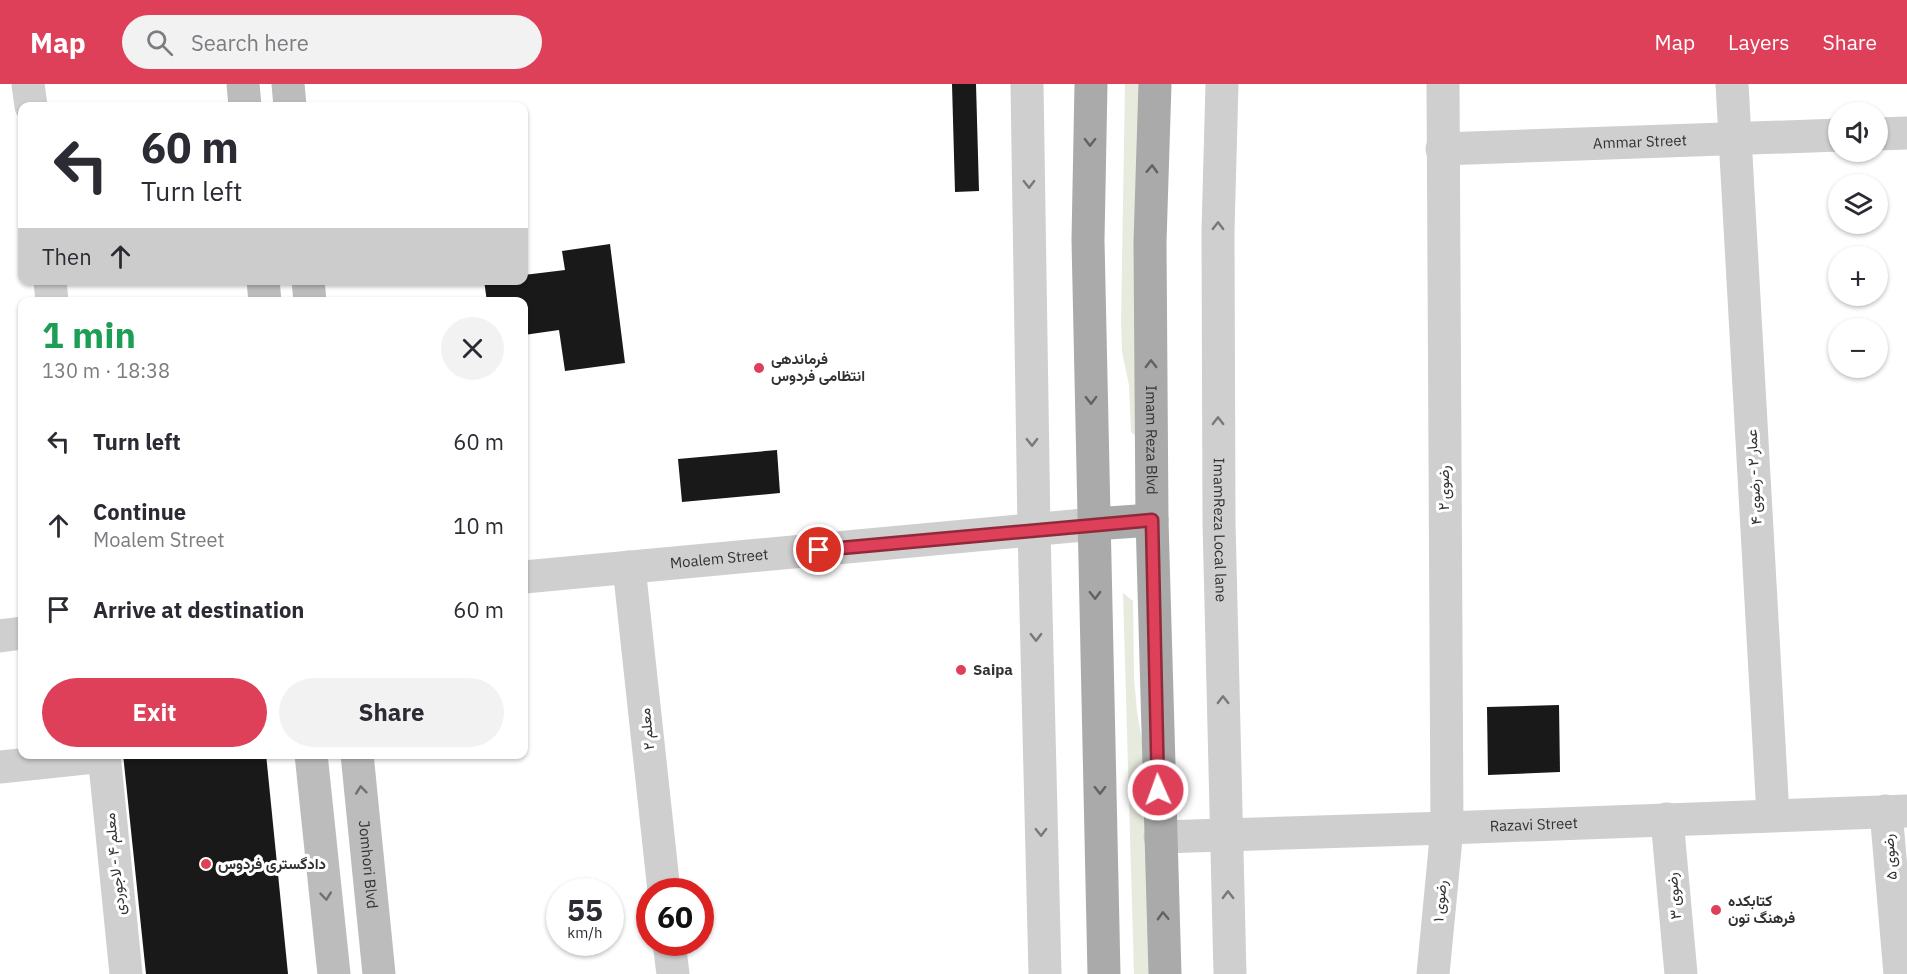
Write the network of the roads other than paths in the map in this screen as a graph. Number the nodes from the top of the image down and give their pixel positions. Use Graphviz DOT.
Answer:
graph roads {
  1 [pos="28,84"];
  2 [pos="243,84"];
  3 [pos="288,84"];
  4 [pos="1027,84"];
  5 [pos="1091,84"];
  6 [pos="1155,84"];
  7 [pos="1222,84"];
  8 [pos="1443,84"];
  9 [pos="1732,84"];
  10 [pos="30,102"];
  11 [pos="245,102"];
  12 [pos="290,102"];
  13 [pos="1907,133"];
  14 [pos="1888,134"];
  15 [pos="1828,135"];
  16 [pos="1736,139"];
  17 [pos="1442,149"];
  18 [pos="1152,520"];
  19 [pos="1094,524"];
  20 [pos="1034,530"];
  21 [pos="629,567"];
  22 [pos="528,577"];
  23 [pos="18,634"];
  24 [pos="0,636"];
  25 [pos="69,759"];
  26 [pos="104,759"];
  27 [pos="312,759"];
  28 [pos="358,759"];
  29 [pos="0,767"];
  30 [pos="1896,811"];
  31 [pos="1773,815"];
  32 [pos="1667,819"];
  33 [pos="1447,828"];
  34 [pos="1227,834"];
  35 [pos="1160,837"];
  36 [pos="663,878"];
  37 [pos="671,956"];
  38 [pos="126,974"];
  39 [pos="334,974"];
  40 [pos="379,974"];
  41 [pos="673,974"];
  42 [pos="1045,974"];
  43 [pos="1104,974"];
  44 [pos="1164,974"];
  45 [pos="1230,974"];
  46 [pos="1433,974"];
  47 [pos="1681,974"];
  48 [pos="1900,974"];
  1 -- 10 [label="street"];
  2 -- 11 [label="main road"];
  3 -- 12 [label="main road"];
  4 -- 20 [label="street, one-way"];
  5 -- 19 [label="main road, one-way"];
  18 -- 6 [label="main road, Imam Reza Blvd, one-way"];
  34 -- 7 [label="street, ImamReza Local lane, one-way"];
  8 -- 17 [label="street, رضوی ۲"];
  9 -- 16 [label="street, عمار ۲ - رضوی ۴"];
  13 -- 14 [label="street"];
  15 -- 16 [label="street, Ammar Street"];
  16 -- 17 [label="street, Ammar Street"];
  16 -- 31 [label="street, عمار ۲ - رضوی ۴"];
  17 -- 33 [label="street, رضوی ۲"];
  18 -- 19 [label="main road"];
  18 -- 35 [label="main road, Imam Reza Blvd"];
  19 -- 20 [label="street, Moalem Street"];
  19 -- 43 [label="main road, one-way"];
  20 -- 21 [label="street, Moalem Street"];
  20 -- 42 [label="street, one-way"];
  21 -- 22 [label="street, Moalem Street"];
  21 -- 36 [label="street, معلم ۲"];
  23 -- 24 [label="street"];
  25 -- 29 [label="street"];
  26 -- 38 [label="street, معلم ۴ - لاجوردی"];
  27 -- 39 [label="main road, one-way"];
  40 -- 28 [label="main road, Jomhori Blvd, one-way"];
  30 -- 31 [label="street, Razavi Street"];
  30 -- 48 [label="street, رضوی ۵"];
  31 -- 32 [label="street, Razavi Street"];
  32 -- 33 [label="street, Razavi Street"];
  32 -- 47 [label="street, رضوی ۳"];
  33 -- 34 [label="street, Razavi Street"];
  33 -- 46 [label="street, رضوی ۱"];
  34 -- 35 [label="street, Razavi Street"];
  45 -- 34 [label="street, ImamReza Local lane, one-way"];
  44 -- 35 [label="main road, Imam Reza Blvd, one-way"];
  37 -- 41 [label="street"];
}
